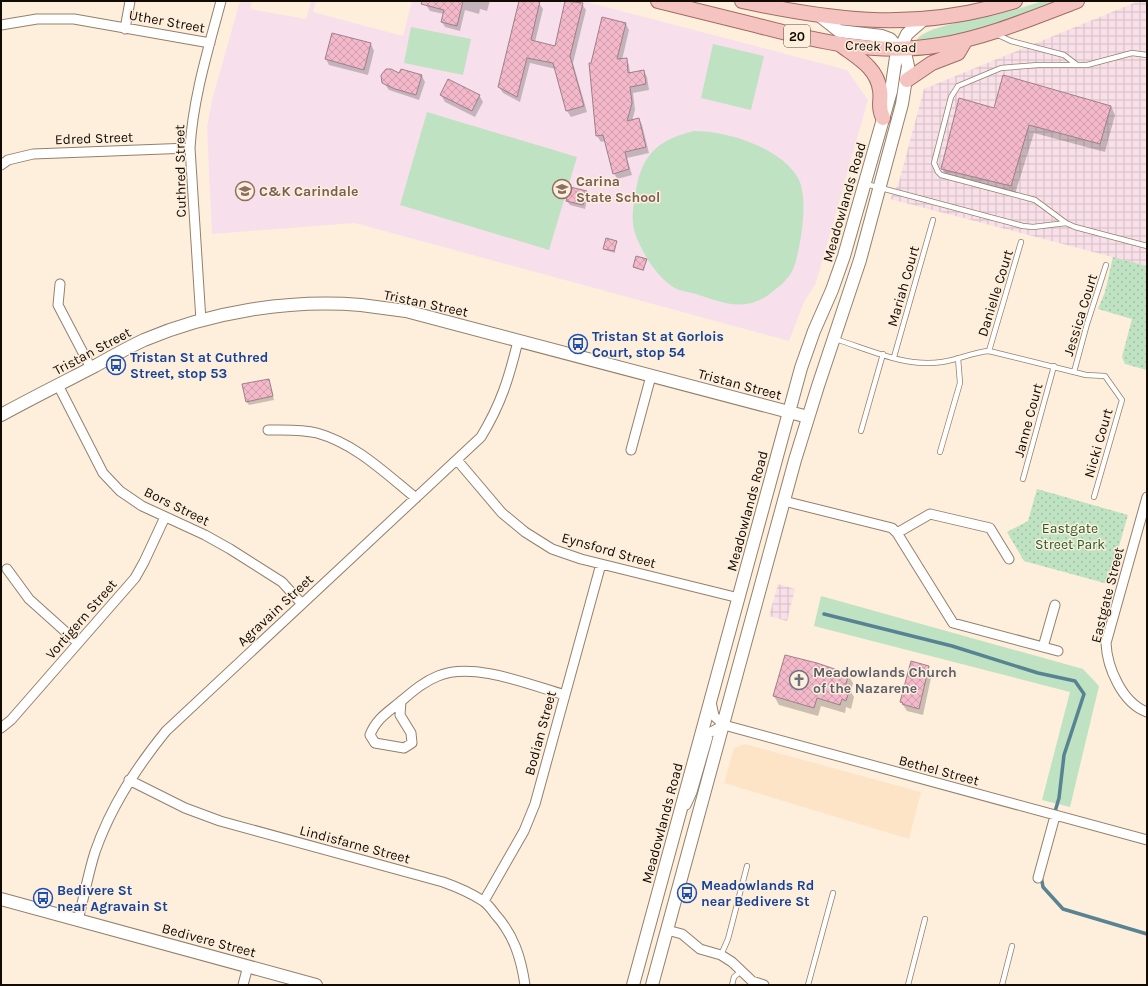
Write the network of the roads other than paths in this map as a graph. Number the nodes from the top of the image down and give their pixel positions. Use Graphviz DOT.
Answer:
graph roads {
  1 [pos="130,1"];
  2 [pos="221,1"];
  3 [pos="658,1"];
  4 [pos="742,1"];
  5 [pos="1015,1"];
  6 [pos="1078,1"];
  7 [pos="820,16"];
  8 [pos="923,20"];
  9 [pos="1,25"];
  10 [pos="125,29"];
  11 [pos="994,33"];
  12 [pos="966,41"];
  13 [pos="210,43"];
  14 [pos="841,45"];
  15 [pos="900,48"];
  16 [pos="1147,55"];
  17 [pos="1078,65"];
  18 [pos="907,80"];
  19 [pos="883,118"];
  20 [pos="190,148"];
  21 [pos="1,165"];
  22 [pos="864,184"];
  23 [pos="879,188"];
  24 [pos="933,220"];
  25 [pos="1066,223"];
  26 [pos="1022,242"];
  27 [pos="1147,246"];
  28 [pos="1106,265"];
  29 [pos="60,284"];
  30 [pos="201,321"];
  31 [pos="833,338"];
  32 [pos="518,341"];
  33 [pos="989,351"];
  34 [pos="883,354"];
  35 [pos="894,357"];
  36 [pos="958,358"];
  37 [pos="1054,366"];
  38 [pos="91,368"];
  39 [pos="1074,372"];
  40 [pos="651,376"];
  41 [pos="58,385"];
  42 [pos="790,412"];
  43 [pos="1,415"];
  44 [pos="808,417"];
  45 [pos="268,430"];
  46 [pos="862,431"];
  47 [pos="631,450"];
  48 [pos="940,452"];
  49 [pos="457,460"];
  50 [pos="1023,479"];
  51 [pos="1094,497"];
  52 [pos="1147,497"];
  53 [pos="416,498"];
  54 [pos="784,501"];
  55 [pos="165,517"];
  56 [pos="897,533"];
  57 [pos="1009,560"];
  58 [pos="601,564"];
  59 [pos="7,569"];
  60 [pos="739,598"];
  61 [pos="302,604"];
  62 [pos="1055,605"];
  63 [pos="78,643"];
  64 [pos="1043,647"];
  65 [pos="1058,651"];
  66 [pos="565,695"];
  67 [pos="401,701"];
  68 [pos="711,701"];
  69 [pos="1147,712"];
  70 [pos="724,725"];
  71 [pos="1,728"];
  72 [pos="129,780"];
  73 [pos="1060,817"];
  74 [pos="677,825"];
  75 [pos="1147,840"];
  76 [pos="747,866"];
  77 [pos="1038,878"];
  78 [pos="833,893"];
  79 [pos="1,899"];
  80 [pos="484,901"];
  81 [pos="78,920"];
  82 [pos="925,920"];
  83 [pos="667,930"];
  84 [pos="1012,946"];
  85 [pos="721,955"];
  86 [pos="248,966"];
  87 [pos="740,972"];
  88 [pos="243,985"];
  89 [pos="316,985"];
  90 [pos="525,985"];
  91 [pos="633,985"];
  92 [pos="652,985"];
  93 [pos="732,985"];
  94 [pos="764,985"];
  95 [pos="808,985"];
  96 [pos="908,985"];
  97 [pos="1002,985"];
  1 -- 10 [label="street"];
  2 -- 13 [label="street, Cuthred Street"];
  3 -- 14 [label="main road, Creek Road / 20"];
  4 -- 7 [label="main road, Creek Road / 20"];
  5 -- 8 [label="main road, Creek Road / 20"];
  6 -- 11 [label="main road, Creek Road / 20"];
  7 -- 8 [label="main road, Creek Road / 20"];
  7 -- 15 [label="main road"];
  8 -- 15 [label="main road, Meadowlands Road"];
  9 -- 10 [label="street, Uther Street"];
  10 -- 13 [label="street, Uther Street"];
  11 -- 12 [label="main road, Creek Road / 20"];
  11 -- 17 [label="lane"];
  12 -- 15 [label="main road, Creek Road / 20"];
  12 -- 18 [label="main road"];
  13 -- 20 [label="street, Cuthred Street"];
  14 -- 15 [label="main road, Creek Road / 20"];
  14 -- 19 [label="main road"];
  15 -- 18 [label="main road"];
  15 -- 19 [label="main road, Meadowlands Road"];
  16 -- 17 [label="lane"];
  17 -- 25 [label="lane"];
  18 -- 23 [label="main road"];
  19 -- 22 [label="main road, Meadowlands Road"];
  20 -- 21 [label="street, Edred Street"];
  20 -- 30 [label="street, Cuthred Street"];
  22 -- 23 [label="lane"];
  22 -- 42 [label="main road, Meadowlands Road"];
  23 -- 25 [label="lane"];
  23 -- 31 [label="main road"];
  24 -- 35 [label="lane, Mariah Court"];
  25 -- 27 [label="lane"];
  26 -- 33 [label="lane, Danielle Court"];
  28 -- 39 [label="lane, Jessica Court"];
  29 -- 38 [label="street"];
  30 -- 32 [label="main road, Tristan Street"];
  30 -- 38 [label="main road, Tristan Street"];
  31 -- 34 [label="lane"];
  31 -- 44 [label="main road"];
  32 -- 40 [label="main road, Tristan Street"];
  32 -- 49 [label="street, Agravain Street"];
  33 -- 36 [label="lane"];
  33 -- 37 [label="lane"];
  34 -- 35 [label="lane"];
  34 -- 46 [label="lane"];
  35 -- 36 [label="lane"];
  36 -- 48 [label="lane"];
  37 -- 39 [label="lane"];
  37 -- 50 [label="lane, Janne Court"];
  38 -- 41 [label="main road, Tristan Street"];
  39 -- 51 [label="lane, Nicki Court"];
  40 -- 42 [label="main road, Tristan Street"];
  40 -- 47 [label="street"];
  41 -- 43 [label="main road, Tristan Street"];
  41 -- 55 [label="street, Bors Street"];
  42 -- 44 [label="main road, Tristan Street"];
  42 -- 60 [label="main road, Meadowlands Road"];
  44 -- 54 [label="main road"];
  45 -- 53 [label="street"];
  49 -- 53 [label="street, Agravain Street"];
  49 -- 58 [label="street, Eynsford Street"];
  52 -- 69 [label="street, Eastgate Street"];
  53 -- 61 [label="street, Agravain Street"];
  54 -- 56 [label="street"];
  54 -- 70 [label="main road"];
  55 -- 61 [label="street, Bors Street"];
  55 -- 63 [label="street, Vortigern Street"];
  56 -- 57 [label="street"];
  56 -- 64 [label="street"];
  58 -- 60 [label="street, Eynsford Street"];
  58 -- 66 [label="street, Bodian Street"];
  59 -- 63 [label="street"];
  60 -- 68 [label="main road, Meadowlands Road"];
  61 -- 72 [label="street, Agravain Street"];
  62 -- 64 [label="street"];
  63 -- 71 [label="street, Vortigern Street"];
  64 -- 65 [label="street"];
  66 -- 67 [label="street"];
  66 -- 80 [label="street, Bodian Street"];
  67 -- 67 [label="street"];
  68 -- 70 [label="street"];
  68 -- 74 [label="main road, Meadowlands Road"];
  70 -- 73 [label="street, Bethel Street"];
  70 -- 74 [label="street"];
  70 -- 83 [label="main road"];
  72 -- 80 [label="street, Lindisfarne Street"];
  72 -- 81 [label="street, Agravain Street"];
  73 -- 75 [label="street, Bethel Street"];
  73 -- 77 [label="street"];
  74 -- 91 [label="main road, Meadowlands Road"];
  76 -- 85 [label="lane"];
  78 -- 95 [label="lane"];
  79 -- 81 [label="main road, Bedivere Street"];
  80 -- 90 [label="street, Lindisfarne Street"];
  81 -- 86 [label="main road, Bedivere Street"];
  82 -- 96 [label="lane"];
  83 -- 85 [label="street"];
  83 -- 92 [label="main road"];
  84 -- 97 [label="lane"];
  85 -- 87 [label="street"];
  86 -- 88 [label="street"];
  86 -- 89 [label="main road, Bedivere Street"];
  87 -- 93 [label="lane"];
  87 -- 94 [label="street"];
}
